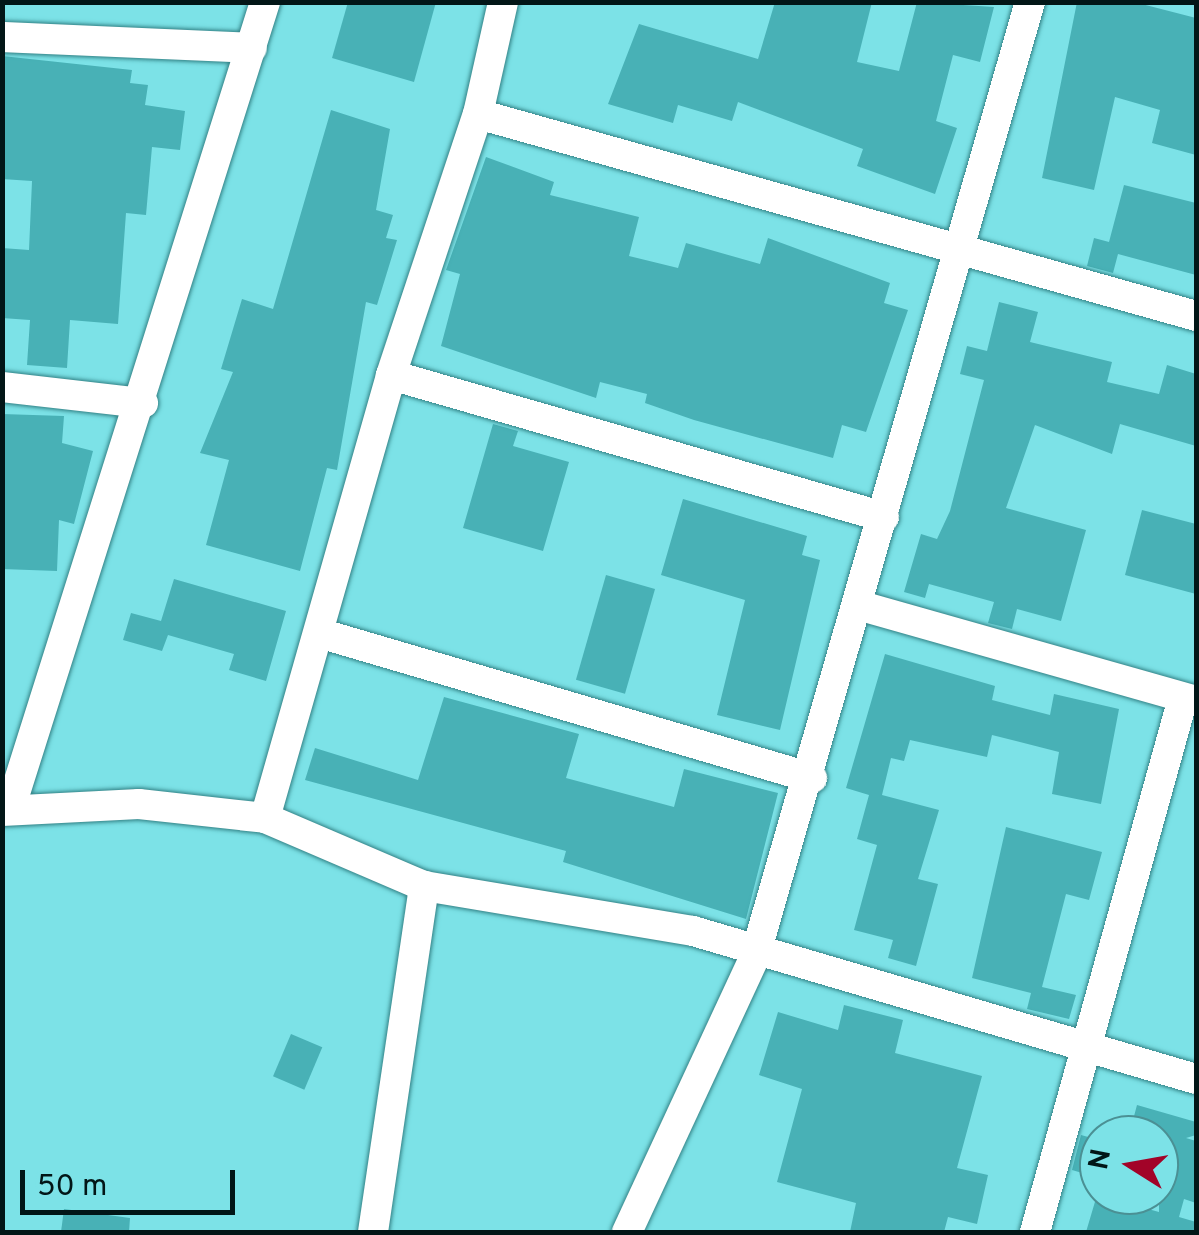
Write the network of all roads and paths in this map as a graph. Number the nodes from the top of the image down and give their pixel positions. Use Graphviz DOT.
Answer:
graph roads {
  1 [pos="265,2"];
  2 [pos="503,2"];
  3 [pos="1030,2"];
  4 [pos="2,36"];
  5 [pos="252,48"];
  6 [pos="478,114"];
  7 [pos="963,248"];
  8 [pos="1196,316"];
  9 [pos="391,376"];
  10 [pos="2,387"];
  11 [pos="143,402"];
  12 [pos="884,516"];
  13 [pos="861,606"];
  14 [pos="319,633"];
  15 [pos="1190,699"];
  16 [pos="812,778"];
  17 [pos="6,810"];
  18 [pos="265,818"];
  19 [pos="424,886"];
  20 [pos="755,956"];
  21 [pos="1081,1048"];
  22 [pos="1196,1079"];
  23 [pos="373,1232"];
  24 [pos="627,1232"];
  25 [pos="1036,1232"];
  1 -- 5 [label="street"];
  2 -- 6 [label="street"];
  3 -- 7 [label="street"];
  4 -- 5 [label="street"];
  5 -- 11 [label="street"];
  6 -- 7 [label="street"];
  6 -- 9 [label="street"];
  7 -- 8 [label="street"];
  7 -- 12 [label="street"];
  9 -- 12 [label="street"];
  9 -- 14 [label="street"];
  10 -- 11 [label="street"];
  11 -- 17 [label="street"];
  12 -- 13 [label="street"];
  13 -- 15 [label="street"];
  13 -- 16 [label="street"];
  14 -- 16 [label="street"];
  14 -- 18 [label="street"];
  15 -- 21 [label="street"];
  16 -- 20 [label="street"];
  17 -- 18 [label="street"];
  18 -- 19 [label="street"];
  19 -- 20 [label="street"];
  19 -- 23 [label="street"];
  20 -- 21 [label="street"];
  20 -- 24 [label="street"];
  21 -- 22 [label="street"];
  21 -- 25 [label="street"];
}
